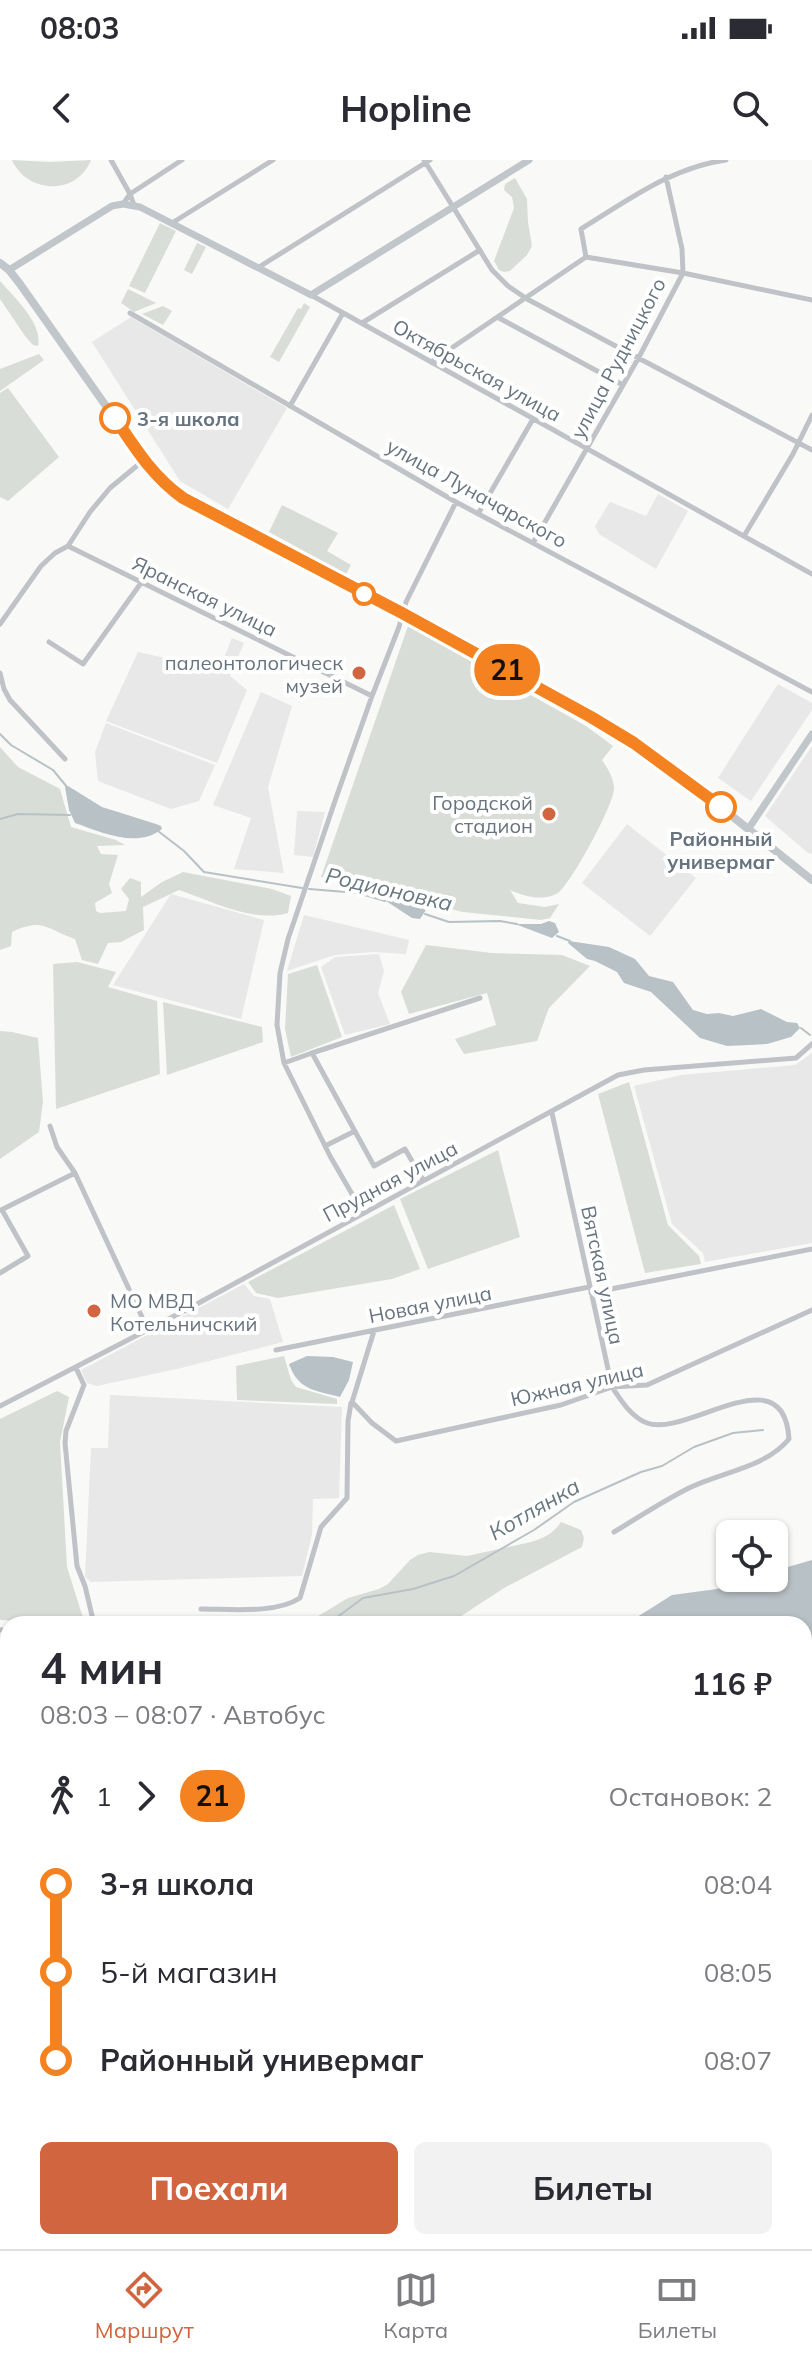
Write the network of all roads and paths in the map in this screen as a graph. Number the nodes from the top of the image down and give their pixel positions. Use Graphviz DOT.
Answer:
graph roads {
  1 [pos="111,160"];
  2 [pos="182,160"];
  3 [pos="273,160"];
  4 [pos="529,160"];
  5 [pos="726,160"];
  6 [pos="427,161"];
  7 [pos="710,161"];
  8 [pos="666,177"];
  9 [pos="130,194"];
  10 [pos="123,204"];
  11 [pos="134,205"];
  12 [pos="453,209"];
  13 [pos="172,223"];
  14 [pos="480,250"];
  15 [pos="586,257"];
  16 [pos="0,263"];
  17 [pos="259,267"];
  18 [pos="9,270"];
  19 [pos="683,273"];
  20 [pos="311,295"];
  21 [pos="527,299"];
  22 [pos="812,300"];
  23 [pos="130,313"];
  24 [pos="343,313"];
  25 [pos="499,318"];
  26 [pos="361,324"];
  27 [pos="639,357"];
  28 [pos="431,362"];
  29 [pos="623,385"];
  30 [pos="290,406"];
  31 [pos="812,415"];
  32 [pos="533,419"];
  33 [pos="799,443"];
  34 [pos="588,449"];
  35 [pos="812,450"];
  36 [pos="144,460"];
  37 [pos="456,502"];
  38 [pos="478,514"];
  39 [pos="744,536"];
  40 [pos="533,543"];
  41 [pos="68,546"];
  42 [pos="812,574"];
  43 [pos="141,583"];
  44 [pos="402,613"];
  45 [pos="0,624"];
  46 [pos="49,642"];
  47 [pos="0,673"];
  48 [pos="812,692"];
  49 [pos="372,696"];
  50 [pos="812,734"];
  51 [pos="65,759"];
  52 [pos="749,828"];
  53 [pos="812,880"];
  54 [pos="480,998"];
  55 [pos="812,1044"];
  56 [pos="312,1053"];
  57 [pos="284,1063"];
  58 [pos="552,1113"];
  59 [pos="50,1126"];
  60 [pos="355,1131"];
  61 [pos="325,1146"];
  62 [pos="75,1173"];
  63 [pos="423,1180"];
  64 [pos="1,1210"];
  65 [pos="363,1213"];
  66 [pos="812,1249"];
  67 [pos="0,1273"];
  68 [pos="590,1290"];
  69 [pos="812,1310"];
  70 [pos="148,1330"];
  71 [pos="374,1331"];
  72 [pos="276,1350"];
  73 [pos="76,1368"];
  74 [pos="612,1387"];
  75 [pos="352,1402"];
  76 [pos="0,1406"];
  77 [pos="614,1532"];
  78 [pos="201,1609"];
  79 [pos="92,1616"];
  1 -- 9 [label="street"];
  2 -- 9 [label="street"];
  3 -- 13 [label="street"];
  4 -- 12 [label="street"];
  5 -- 7 [label="street"];
  6 -- 12 [label="street"];
  6 -- 17 [label="street"];
  7 -- 8 [label="street"];
  8 -- 15 [label="street"];
  8 -- 19 [label="street, улица Рудницкого"];
  9 -- 10 [label="street"];
  9 -- 11 [label="street"];
  10 -- 11 [label="street, Октябрьская улица"];
  10 -- 18 [label="street"];
  11 -- 13 [label="street, Октябрьская улица"];
  12 -- 14 [label="street"];
  12 -- 20 [label="street"];
  13 -- 17 [label="street, Октябрьская улица"];
  14 -- 21 [label="street"];
  14 -- 26 [label="street"];
  15 -- 19 [label="street"];
  15 -- 21 [label="street"];
  16 -- 18 [label="main road"];
  17 -- 20 [label="street, Октябрьская улица"];
  18 -- 36 [label="main road"];
  19 -- 22 [label="street"];
  19 -- 27 [label="street, улица Рудницкого"];
  20 -- 24 [label="street, Октябрьская улица"];
  21 -- 25 [label="street"];
  21 -- 27 [label="street"];
  23 -- 30 [label="street, улица Луначарского"];
  24 -- 26 [label="street, Октябрьская улица"];
  24 -- 30 [label="street"];
  25 -- 28 [label="street"];
  25 -- 29 [label="street"];
  26 -- 28 [label="street, Октябрьская улица"];
  27 -- 29 [label="street, улица Рудницкого"];
  27 -- 33 [label="street"];
  28 -- 32 [label="street, Октябрьская улица"];
  29 -- 34 [label="street, улица Рудницкого"];
  30 -- 37 [label="street, улица Луначарского"];
  31 -- 33 [label="street"];
  32 -- 34 [label="street, Октябрьская улица"];
  32 -- 38 [label="street"];
  33 -- 35 [label="street"];
  33 -- 39 [label="street"];
  34 -- 39 [label="street, Октябрьская улица"];
  34 -- 40 [label="street, улица Рудницкого"];
  36 -- 41 [label="street"];
  36 -- 44 [label="main road"];
  37 -- 38 [label="street, улица Луначарского"];
  37 -- 44 [label="street"];
  38 -- 40 [label="street, улица Луначарского"];
  39 -- 42 [label="street, Октябрьская улица"];
  40 -- 48 [label="street, улица Луначарского"];
  41 -- 43 [label="street, Яранская улица"];
  41 -- 45 [label="street"];
  43 -- 46 [label="street"];
  43 -- 49 [label="street, Яранская улица"];
  44 -- 49 [label="street"];
  44 -- 52 [label="main road"];
  47 -- 51 [label="street"];
  49 -- 57 [label="street"];
  50 -- 52 [label="street"];
  52 -- 53 [label="main road"];
  54 -- 56 [label="street"];
  55 -- 58 [label="street, Прудная улица"];
  56 -- 57 [label="street"];
  56 -- 60 [label="street"];
  57 -- 61 [label="street"];
  58 -- 63 [label="street, Прудная улица"];
  58 -- 68 [label="street, Вятская улица"];
  59 -- 62 [label="street"];
  60 -- 61 [label="street"];
  60 -- 63 [label="street"];
  61 -- 65 [label="street"];
  62 -- 64 [label="street"];
  62 -- 70 [label="street"];
  63 -- 65 [label="street, Прудная улица"];
  64 -- 67 [label="street"];
  65 -- 70 [label="street, Прудная улица"];
  66 -- 68 [label="street, Новая улица"];
  68 -- 71 [label="street, Новая улица"];
  68 -- 74 [label="street, Вятская улица"];
  69 -- 74 [label="street, Южная улица"];
  70 -- 73 [label="street, Прудная улица"];
  71 -- 72 [label="street, Новая улица"];
  71 -- 75 [label="street"];
  73 -- 76 [label="street, Прудная улица"];
  73 -- 79 [label="street"];
  74 -- 75 [label="street, Южная улица"];
  74 -- 77 [label="street, Вятская улица"];
  75 -- 78 [label="street"];
}
